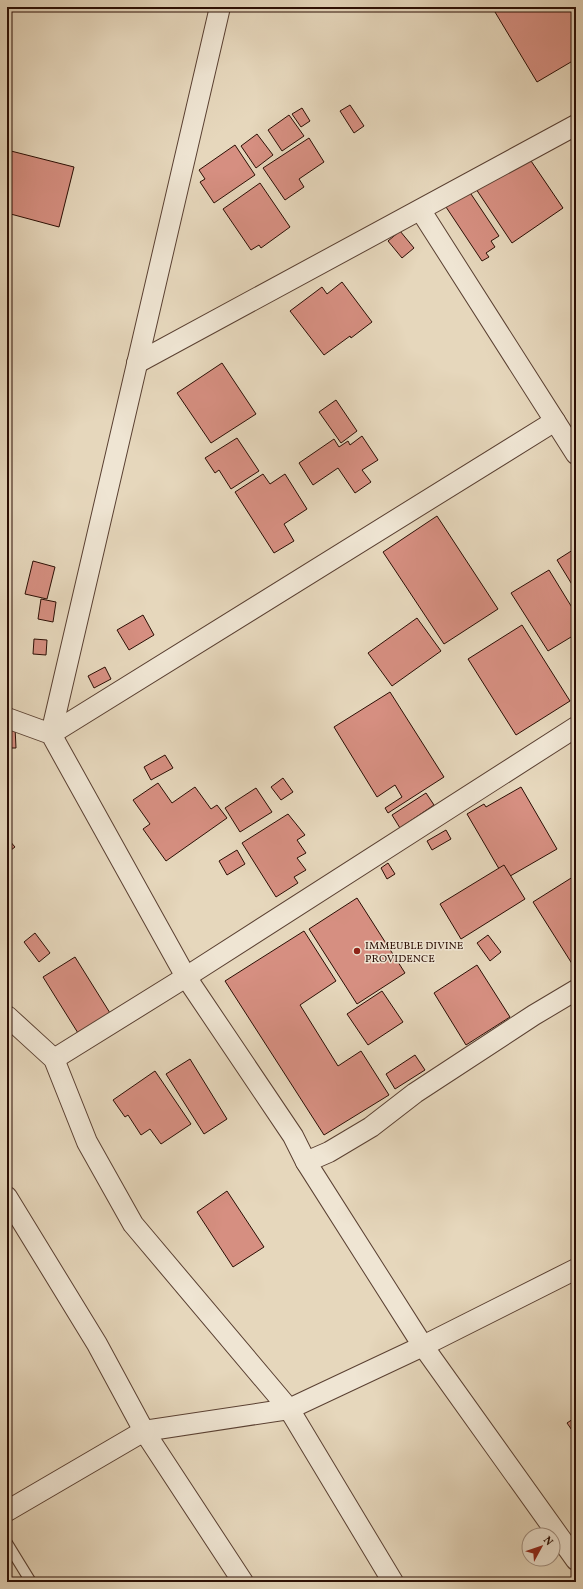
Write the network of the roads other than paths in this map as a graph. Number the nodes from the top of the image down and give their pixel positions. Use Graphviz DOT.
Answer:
graph roads {
  1 [pos="223,9"];
  2 [pos="576,125"];
  3 [pos="421,211"];
  4 [pos="138,363"];
  5 [pos="555,421"];
  6 [pos="576,454"];
  7 [pos="7,718"];
  8 [pos="576,727"];
  9 [pos="51,734"];
  10 [pos="186,977"];
  11 [pos="576,990"];
  12 [pos="7,1016"];
  13 [pos="54,1059"];
  14 [pos="306,1162"];
  15 [pos="7,1197"];
  16 [pos="576,1269"];
  17 [pos="423,1346"];
  18 [pos="289,1409"];
  19 [pos="144,1431"];
  20 [pos="7,1511"];
  21 [pos="7,1543"];
  22 [pos="576,1560"];
  23 [pos="30,1582"];
  24 [pos="243,1582"];
  25 [pos="393,1582"];
  1 -- 4 [label="street"];
  2 -- 3 [label="street"];
  3 -- 4 [label="street"];
  3 -- 5 [label="street"];
  4 -- 9 [label="street"];
  5 -- 6 [label="street"];
  5 -- 9 [label="street"];
  7 -- 9 [label="street"];
  8 -- 10 [label="street"];
  9 -- 10 [label="street"];
  10 -- 13 [label="street"];
  10 -- 14 [label="street"];
  11 -- 14 [label="street"];
  12 -- 13 [label="street"];
  13 -- 18 [label="street"];
  14 -- 17 [label="street"];
  15 -- 19 [label="street"];
  16 -- 17 [label="street"];
  17 -- 18 [label="street"];
  17 -- 22 [label="street"];
  18 -- 19 [label="street"];
  18 -- 25 [label="street"];
  19 -- 20 [label="street"];
  19 -- 24 [label="street"];
  21 -- 23 [label="lane"];
}
